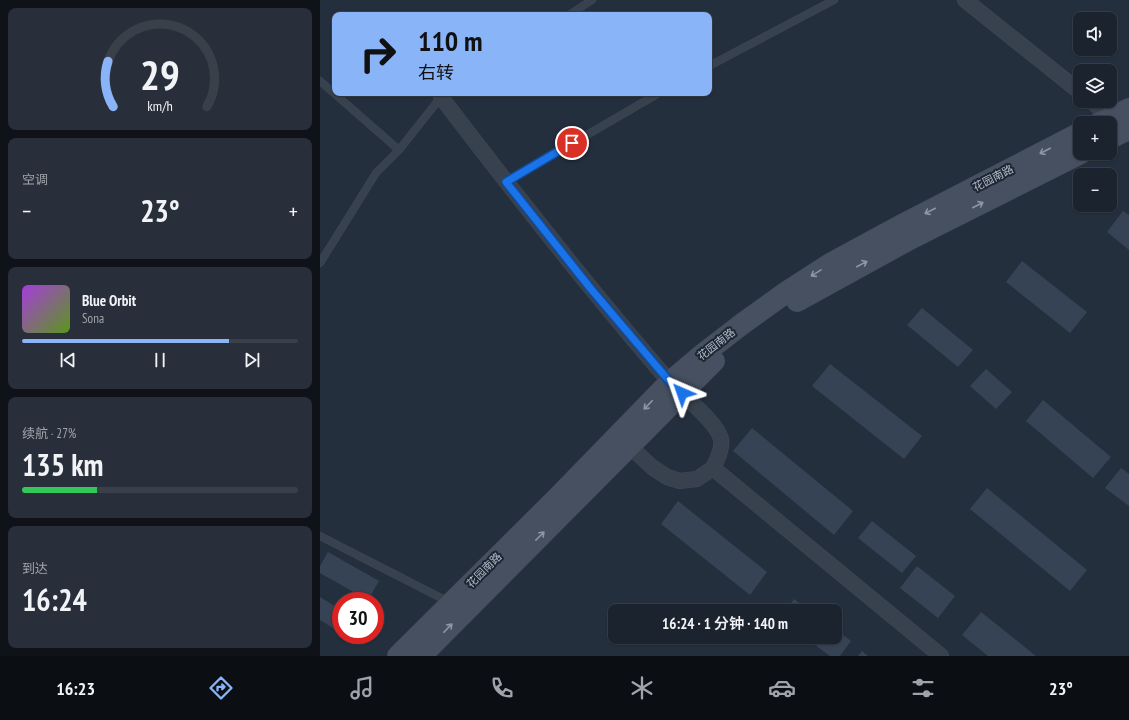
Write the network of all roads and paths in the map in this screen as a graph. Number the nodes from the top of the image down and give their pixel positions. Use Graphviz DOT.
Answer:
graph roads {
  1 [pos="592,0"];
  2 [pos="834,0"];
  3 [pos="965,0"];
  4 [pos="574,12"];
  5 [pos="712,64"];
  6 [pos="320,81"];
  7 [pos="1073,86"];
  8 [pos="332,91"];
  9 [pos="337,96"];
  10 [pos="444,96"];
  11 [pos="446,96"];
  12 [pos="654,96"];
  13 [pos="1101,108"];
  14 [pos="1113,116"];
  15 [pos="1117,122"];
  16 [pos="1124,132"];
  17 [pos="1073,137"];
  18 [pos="399,150"];
  19 [pos="1073,157"];
  20 [pos="506,182"];
  21 [pos="320,262"];
  22 [pos="676,388"];
  23 [pos="624,441"];
  24 [pos="713,468"];
  25 [pos="320,536"];
  26 [pos="451,603"];
  27 [pos="398,656"];
  28 [pos="421,656"];
  29 [pos="941,656"];
  1 -- 4 [label="lane"];
  2 -- 5 [label="lane"];
  3 -- 7 [label="street"];
  6 -- 8 [label="lane"];
  9 -- 18 [label="lane"];
  10 -- 18 [label="lane"];
  11 -- 20 [label="street"];
  12 -- 20 [label="lane"];
  13 -- 14 [label="street"];
  15 -- 16 [label="street"];
  17 -- 22 [label="street, 花园南路, one-way"];
  18 -- 21 [label="lane"];
  22 -- 19 [label="street, 花园南路, one-way"];
  20 -- 22 [label="street"];
  22 -- 23 [label="street, 花园南路"];
  22 -- 24 [label="street"];
  23 -- 24 [label="street"];
  23 -- 26 [label="street, 花园南路"];
  28 -- 23 [label="street, 花园南路, one-way"];
  24 -- 29 [label="street"];
  25 -- 26 [label="lane"];
  26 -- 27 [label="street, 花园南路"];
}
